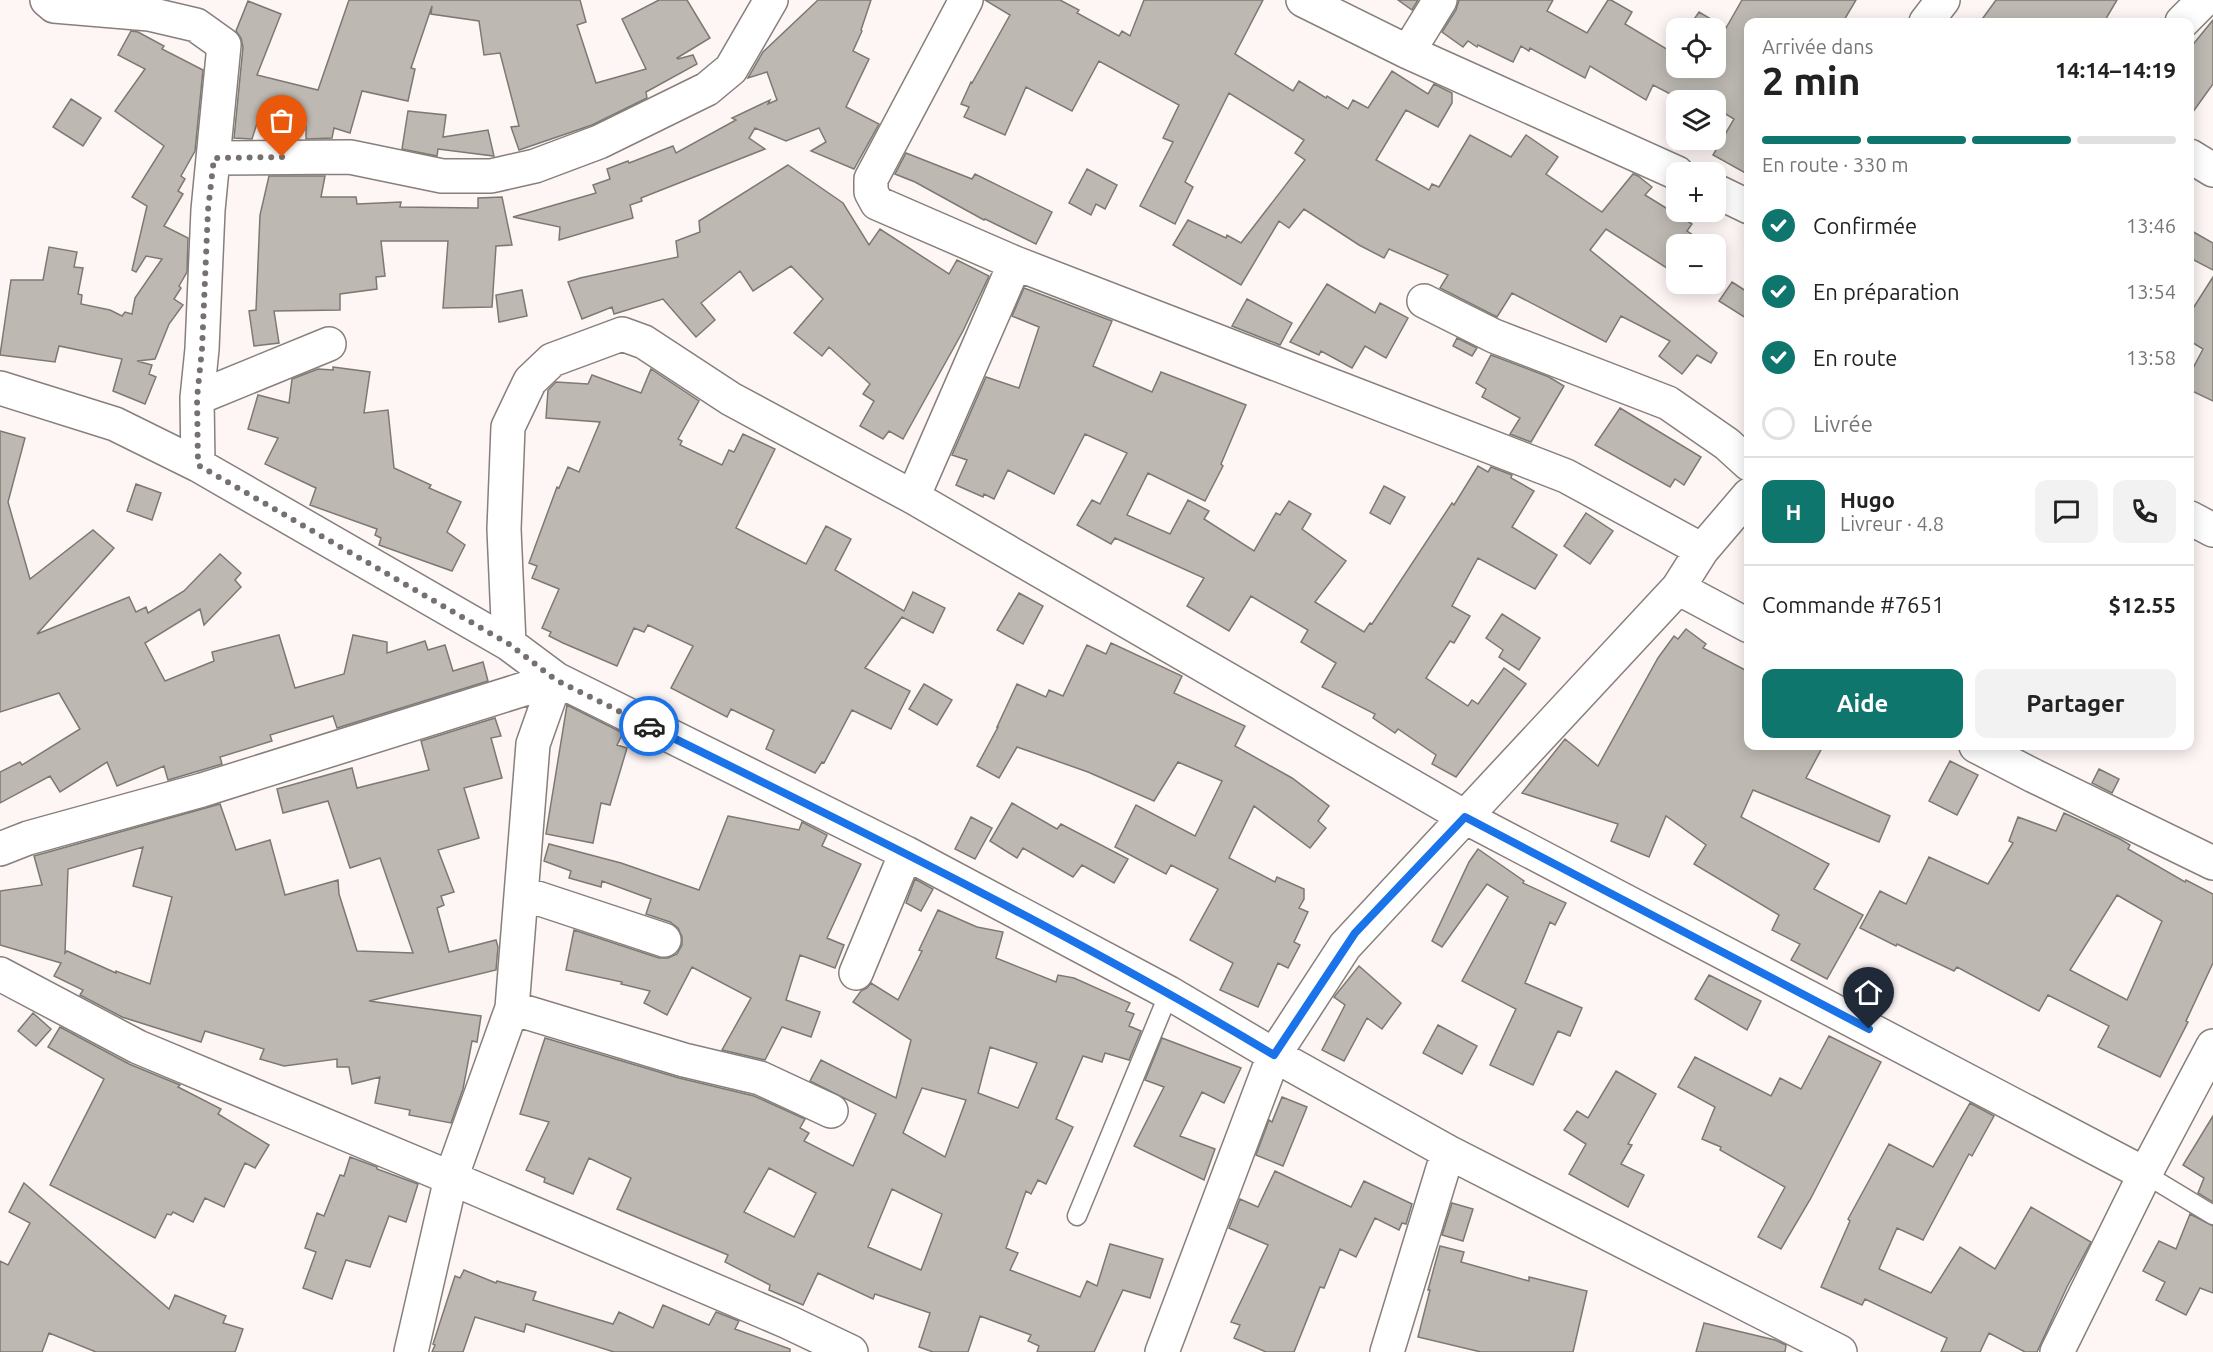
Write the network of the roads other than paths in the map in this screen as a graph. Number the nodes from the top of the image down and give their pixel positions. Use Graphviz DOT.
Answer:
graph roads {
  1 [pos="46,0"];
  2 [pos="771,0"];
  3 [pos="966,0"];
  4 [pos="1303,0"];
  5 [pos="1440,0"];
  6 [pos="1943,0"];
  7 [pos="2204,0"];
  8 [pos="1929,18"];
  9 [pos="2186,18"];
  10 [pos="1408,52"];
  11 [pos="214,158"];
  12 [pos="2194,158"];
  13 [pos="1666,168"];
  14 [pos="2213,170"];
  15 [pos="1726,196"];
  16 [pos="1744,205"];
  17 [pos="1015,263"];
  18 [pos="1424,301"];
  19 [pos="329,344"];
  20 [pos="0,388"];
  21 [pos="197,398"];
  22 [pos="1744,459"];
  23 [pos="198,465"];
  24 [pos="912,497"];
  25 [pos="1744,501"];
  26 [pos="2194,520"];
  27 [pos="2213,530"];
  28 [pos="1702,550"];
  29 [pos="1678,588"];
  30 [pos="1744,623"];
  31 [pos="509,644"];
  32 [pos="556,680"];
  33 [pos="1984,750"];
  34 [pos="1465,817"];
  35 [pos="0,849"];
  36 [pos="906,853"];
  37 [pos="2213,863"];
  38 [pos="522,893"];
  39 [pos="664,940"];
  40 [pos="0,974"];
  41 [pos="856,974"];
  42 [pos="1169,993"];
  43 [pos="512,1008"];
  44 [pos="2213,1046"];
  45 [pos="1274,1055"];
  46 [pos="831,1111"];
  47 [pos="1448,1152"];
  48 [pos="2145,1174"];
  49 [pos="451,1178"];
  50 [pos="2213,1215"];
  51 [pos="1077,1216"];
  52 [pos="411,1352"];
  53 [pos="851,1352"];
  54 [pos="1162,1352"];
  55 [pos="1387,1352"];
  56 [pos="1840,1352"];
  57 [pos="2057,1352"];
  1 -- 11 [label="street"];
  2 -- 11 [label="street"];
  3 -- 17 [label="street"];
  4 -- 10 [label="street"];
  5 -- 10 [label="street"];
  6 -- 8 [label="street"];
  7 -- 9 [label="street"];
  10 -- 13 [label="street"];
  11 -- 21 [label="street"];
  12 -- 14 [label="street"];
  15 -- 16 [label="street"];
  17 -- 24 [label="street"];
  17 -- 28 [label="street"];
  18 -- 22 [label="street"];
  19 -- 21 [label="street"];
  20 -- 23 [label="street"];
  21 -- 23 [label="street"];
  23 -- 31 [label="street"];
  24 -- 31 [label="street"];
  24 -- 34 [label="street"];
  25 -- 28 [label="street"];
  26 -- 27 [label="street"];
  28 -- 29 [label="street"];
  29 -- 30 [label="street"];
  29 -- 34 [label="street"];
  31 -- 32 [label="street"];
  32 -- 35 [label="street"];
  32 -- 36 [label="street"];
  32 -- 38 [label="street"];
  33 -- 37 [label="street"];
  34 -- 45 [label="street"];
  34 -- 48 [label="street"];
  36 -- 41 [label="street"];
  36 -- 42 [label="street"];
  38 -- 39 [label="street"];
  38 -- 43 [label="street"];
  40 -- 49 [label="street"];
  42 -- 45 [label="street"];
  42 -- 51 [label="lane"];
  43 -- 46 [label="street"];
  43 -- 49 [label="street"];
  44 -- 48 [label="street"];
  45 -- 47 [label="street"];
  45 -- 54 [label="street"];
  47 -- 55 [label="street"];
  47 -- 56 [label="street"];
  48 -- 50 [label="lane"];
  48 -- 57 [label="street"];
  49 -- 52 [label="street"];
  49 -- 53 [label="street"];
}
